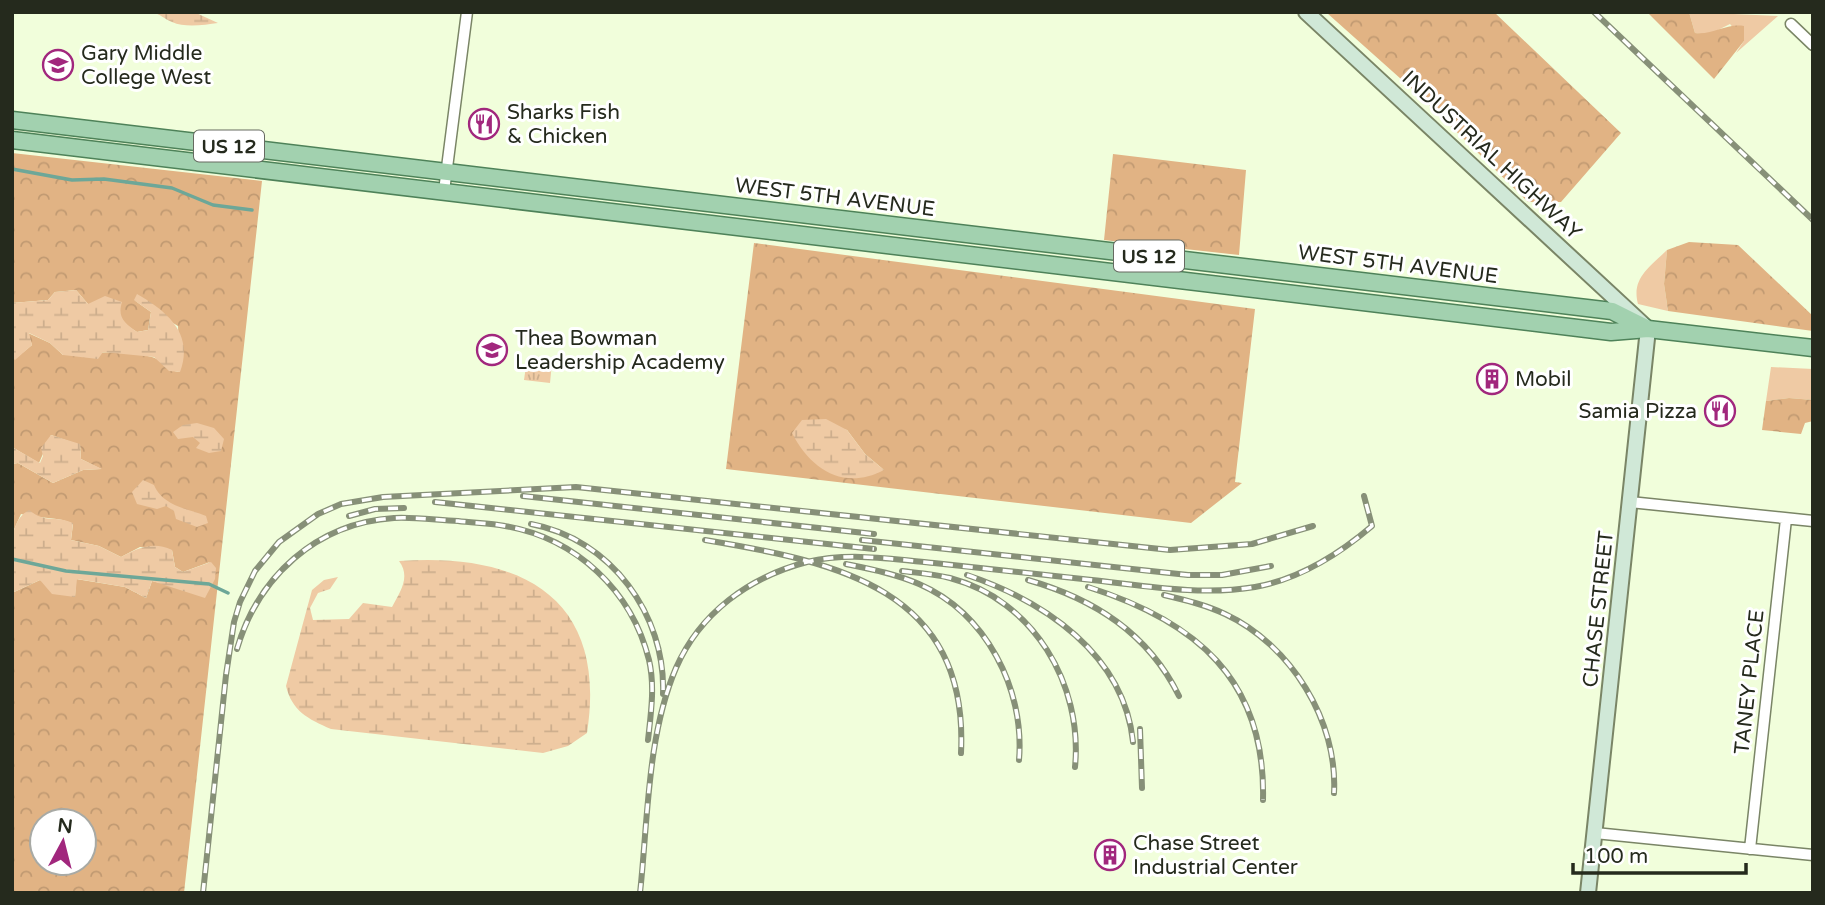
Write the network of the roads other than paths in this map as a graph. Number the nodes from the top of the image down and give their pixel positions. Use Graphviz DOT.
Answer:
graph roads {
  1 [pos="467,12"];
  2 [pos="1306,12"];
  3 [pos="1791,24"];
  4 [pos="1813,45"];
  5 [pos="12,120"];
  6 [pos="12,140"];
  7 [pos="447,172"];
  8 [pos="444,191"];
  9 [pos="646,195"];
  10 [pos="644,215"];
  11 [pos="1095,249"];
  12 [pos="1093,271"];
  13 [pos="1391,284"];
  14 [pos="1388,305"];
  15 [pos="1648,329"];
  16 [pos="1813,348"];
  17 [pos="1630,502"];
  18 [pos="1786,519"];
  19 [pos="1813,521"];
  20 [pos="1595,833"];
  21 [pos="1750,849"];
  22 [pos="1813,855"];
  23 [pos="1588,893"];
  1 -- 7 [label="street"];
  2 -- 15 [label="street, INDUSTRIAL HIGHWAY"];
  3 -- 4 [label="street"];
  5 -- 7 [label="main road, WEST 5TH AVENUE / US 12"];
  6 -- 8 [label="main road, WEST 5TH AVENUE / US 12"];
  7 -- 8 [label="street"];
  7 -- 9 [label="main road, WEST 5TH AVENUE / US 12"];
  8 -- 10 [label="main road, WEST 5TH AVENUE / US 12"];
  9 -- 10 [label="main road"];
  9 -- 11 [label="main road, WEST 5TH AVENUE / US 12"];
  10 -- 12 [label="main road, WEST 5TH AVENUE / US 12"];
  11 -- 12 [label="main road"];
  11 -- 13 [label="main road, WEST 5TH AVENUE / US 12"];
  12 -- 14 [label="main road, WEST 5TH AVENUE / US 12"];
  13 -- 14 [label="main road"];
  13 -- 15 [label="main road, WEST 5TH AVENUE / US 12"];
  14 -- 15 [label="main road, WEST 5TH AVENUE / US 12"];
  15 -- 16 [label="main road, WEST 5TH AVENUE / US 12"];
  15 -- 17 [label="street, CHASE STREET"];
  17 -- 18 [label="street"];
  17 -- 20 [label="street, CHASE STREET"];
  18 -- 19 [label="street"];
  18 -- 21 [label="street, TANEY PLACE"];
  20 -- 21 [label="street"];
  20 -- 23 [label="street, CHASE STREET"];
  21 -- 22 [label="street"];
}
